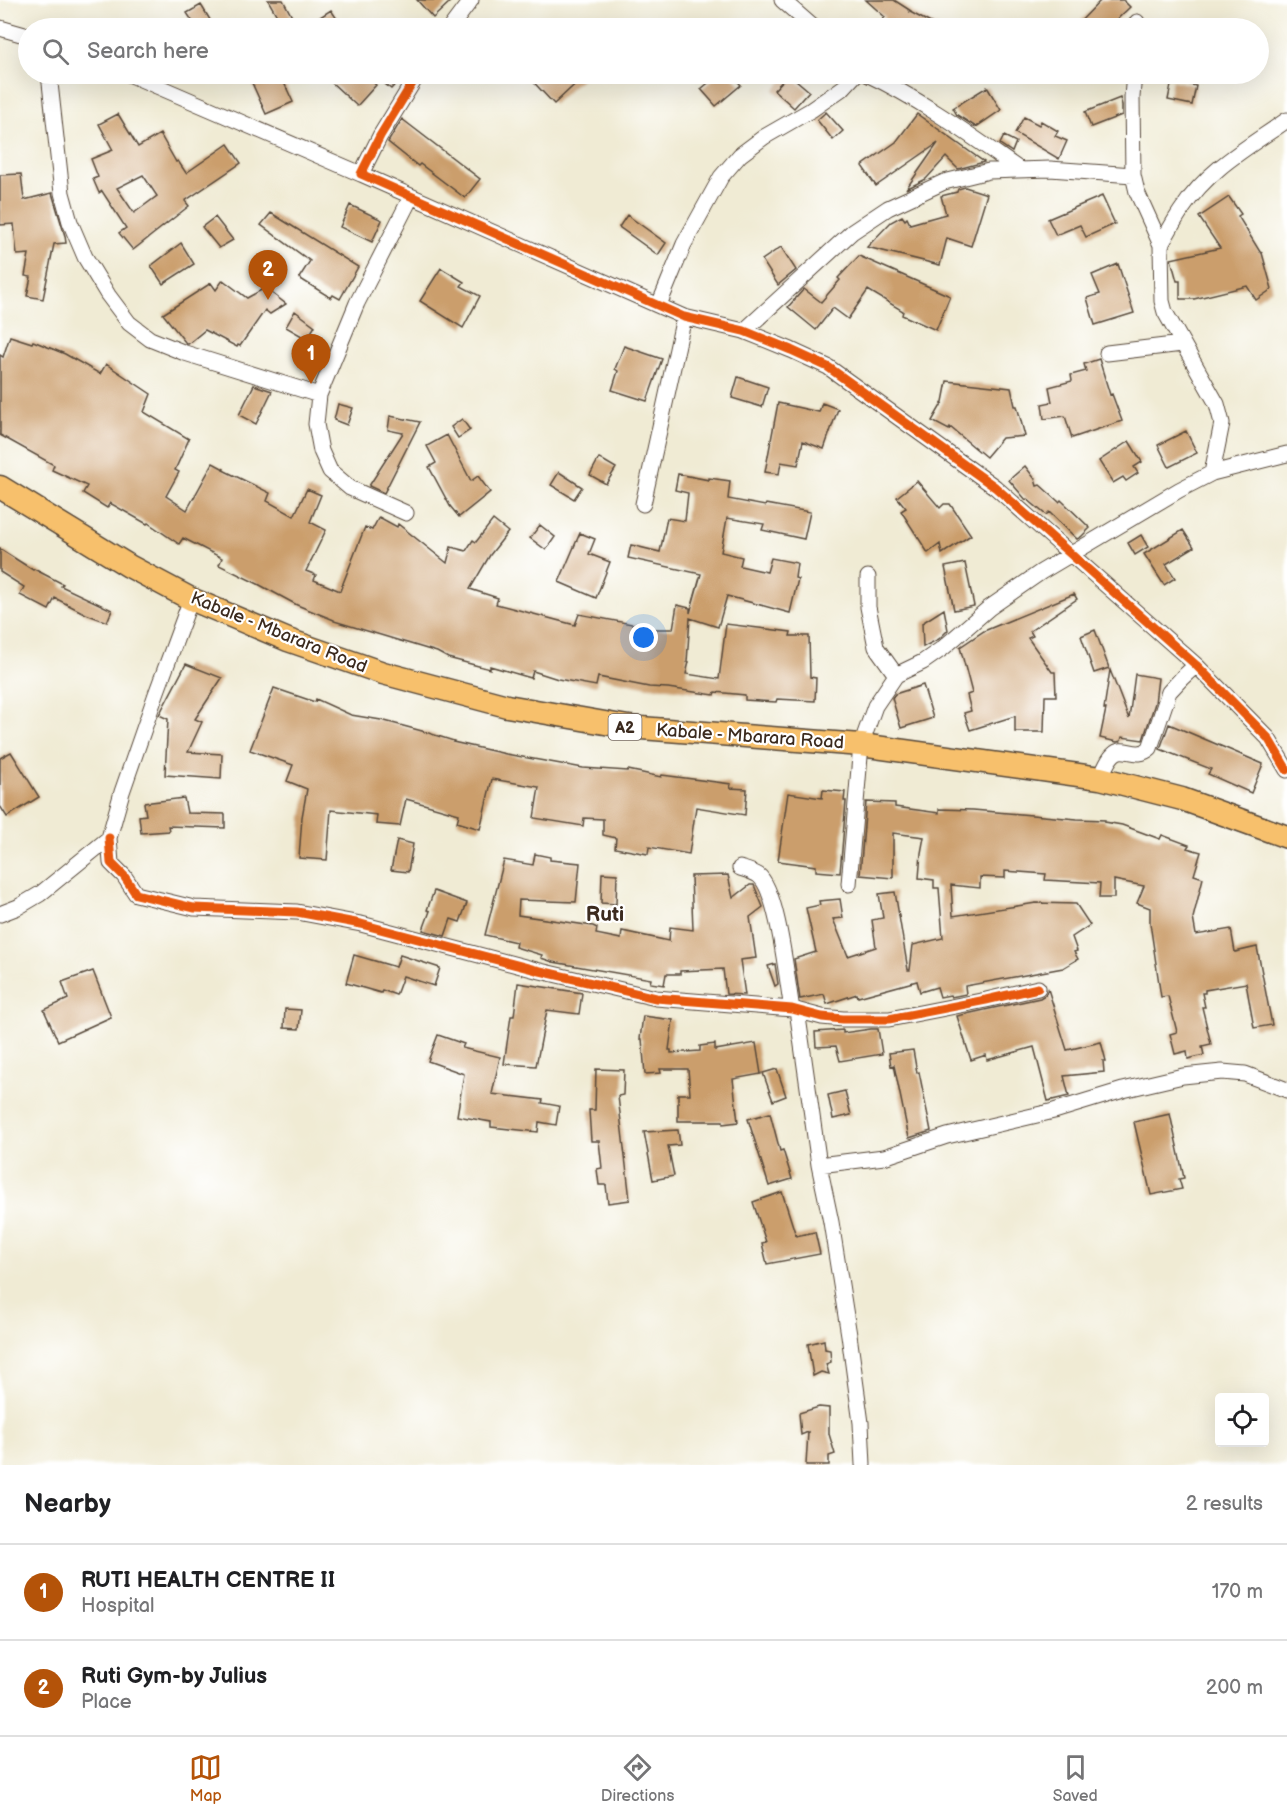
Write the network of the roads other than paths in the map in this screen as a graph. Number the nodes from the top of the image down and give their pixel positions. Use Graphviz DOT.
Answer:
graph roads {
  1 [pos="471,0"];
  2 [pos="783,0"];
  3 [pos="458,18"];
  4 [pos="803,18"];
  5 [pos="0,28"];
  6 [pos="18,33"];
  7 [pos="51,84"];
  8 [pos="152,84"];
  9 [pos="412,84"];
  10 [pos="847,84"];
  11 [pos="886,84"];
  12 [pos="1133,84"];
  13 [pos="1287,120"];
  14 [pos="1020,170"];
  15 [pos="361,174"];
  16 [pos="1133,175"];
  17 [pos="411,197"];
  18 [pos="1161,245"];
  19 [pos="659,305"];
  20 [pos="684,317"];
  21 [pos="744,331"];
  22 [pos="1182,344"];
  23 [pos="1107,352"];
  24 [pos="319,395"];
  25 [pos="1287,454"];
  26 [pos="1212,473"];
  27 [pos="0,487"];
  28 [pos="643,504"];
  29 [pos="406,513"];
  30 [pos="1071,555"];
  31 [pos="868,577"];
  32 [pos="191,599"];
  33 [pos="1197,665"];
  34 [pos="896,675"];
  35 [pos="861,745"];
  36 [pos="1287,770"];
  37 [pos="1100,778"];
  38 [pos="1287,837"];
  39 [pos="109,838"];
  40 [pos="740,868"];
  41 [pos="849,884"];
  42 [pos="0,914"];
  43 [pos="1038,988"];
  44 [pos="794,1009"];
  45 [pos="1287,1090"];
  46 [pos="819,1165"];
  47 [pos="863,1465"];
  1 -- 3 [label="street"];
  2 -- 4 [label="street"];
  5 -- 6 [label="street"];
  7 -- 24 [label="street"];
  8 -- 15 [label="street"];
  9 -- 15 [label="street"];
  10 -- 19 [label="street"];
  11 -- 14 [label="street"];
  12 -- 16 [label="street"];
  13 -- 18 [label="street"];
  14 -- 16 [label="street"];
  14 -- 21 [label="street"];
  15 -- 17 [label="street"];
  16 -- 18 [label="street"];
  17 -- 19 [label="street"];
  17 -- 24 [label="street"];
  18 -- 22 [label="street"];
  19 -- 20 [label="street"];
  20 -- 21 [label="street"];
  20 -- 28 [label="street"];
  21 -- 30 [label="street"];
  22 -- 23 [label="street"];
  22 -- 26 [label="street"];
  24 -- 29 [label="street"];
  25 -- 26 [label="street"];
  26 -- 30 [label="street"];
  27 -- 32 [label="main road, Kabale - Mbarara Road / A2"];
  30 -- 33 [label="street"];
  30 -- 34 [label="street"];
  31 -- 34 [label="street"];
  32 -- 35 [label="main road, Kabale - Mbarara Road / A2"];
  32 -- 39 [label="street"];
  33 -- 36 [label="street"];
  33 -- 37 [label="street"];
  34 -- 35 [label="street"];
  35 -- 37 [label="main road, Kabale - Mbarara Road / A2"];
  35 -- 41 [label="street"];
  37 -- 38 [label="main road, Kabale - Mbarara Road / A2"];
  39 -- 42 [label="street"];
  39 -- 44 [label="street"];
  40 -- 44 [label="street"];
  43 -- 44 [label="street"];
  44 -- 46 [label="street"];
  45 -- 46 [label="street"];
  46 -- 47 [label="street"];
}
